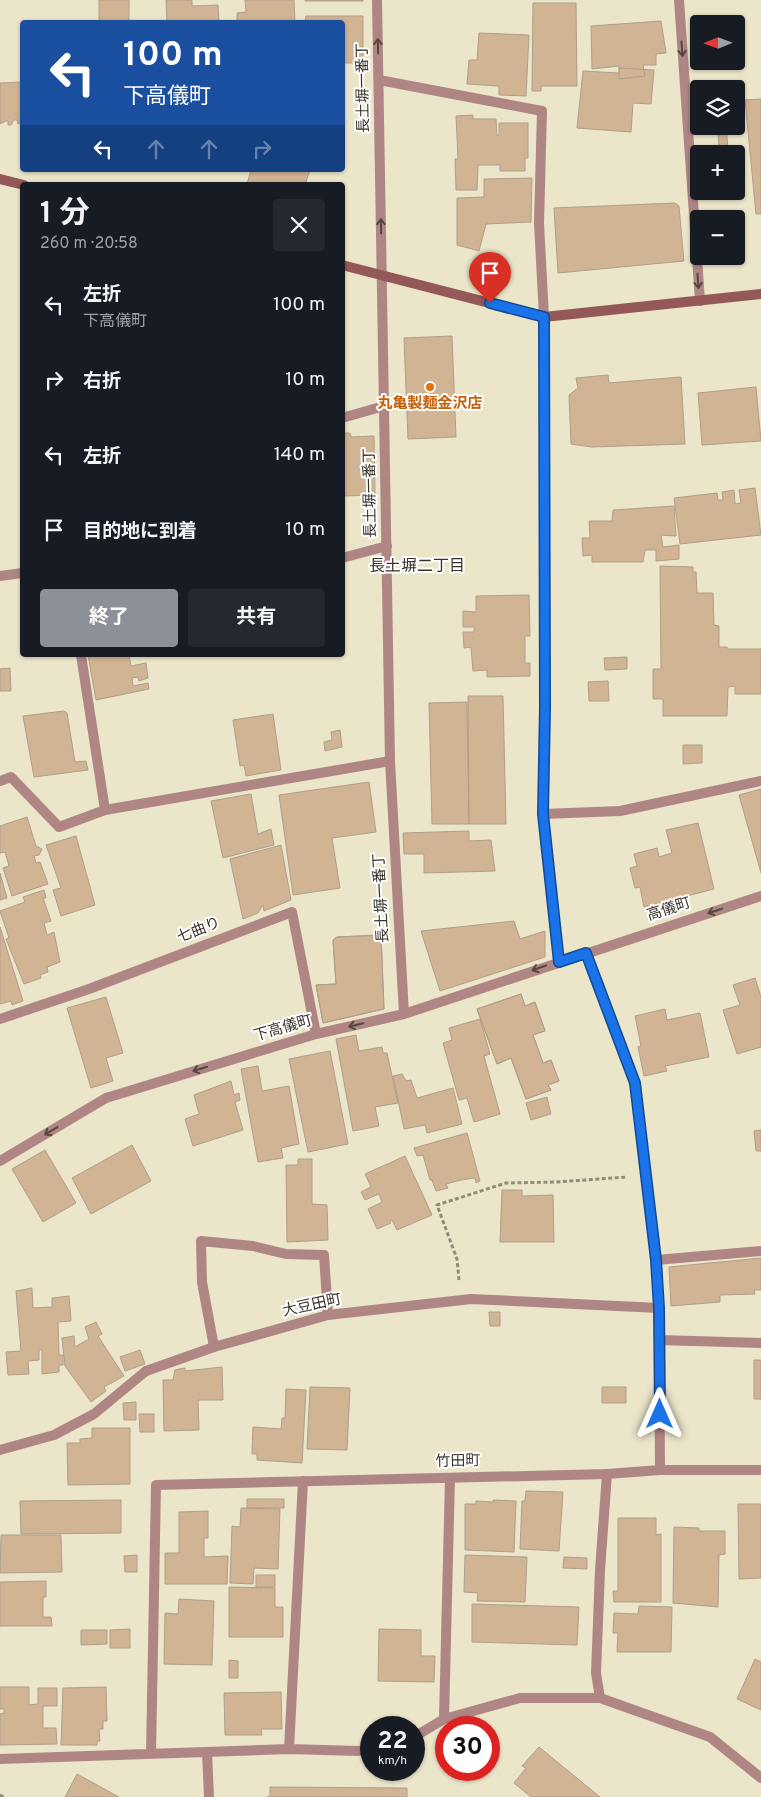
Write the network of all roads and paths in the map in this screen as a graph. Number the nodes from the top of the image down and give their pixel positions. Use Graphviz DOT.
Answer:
graph roads {
  1 [pos="377,0"];
  2 [pos="679,0"];
  3 [pos="379,80"];
  4 [pos="0,179"];
  5 [pos="20,184"];
  6 [pos="345,266"];
  7 [pos="382,275"];
  8 [pos="761,294"];
  9 [pos="700,301"];
  10 [pos="544,317"];
  11 [pos="384,406"];
  12 [pos="345,417"];
  13 [pos="387,546"];
  14 [pos="345,557"];
  15 [pos="20,573"];
  16 [pos="0,576"];
  17 [pos="81,657"];
  18 [pos="390,761"];
  19 [pos="0,781"];
  20 [pos="761,781"];
  21 [pos="105,810"];
  22 [pos="543,814"];
  23 [pos="761,896"];
  24 [pos="586,953"];
  25 [pos="559,962"];
  26 [pos="404,1014"];
  27 [pos="0,1019"];
  28 [pos="316,1034"];
  29 [pos="0,1161"];
  30 [pos="647,1175"];
  31 [pos="761,1251"];
  32 [pos="656,1260"];
  33 [pos="460,1300"];
  34 [pos="659,1308"];
  35 [pos="328,1315"];
  36 [pos="659,1340"];
  37 [pos="761,1343"];
  38 [pos="214,1347"];
  39 [pos="0,1450"];
  40 [pos="660,1470"];
  41 [pos="761,1470"];
  42 [pos="607,1474"];
  43 [pos="450,1478"];
  44 [pos="303,1481"];
  45 [pos="600,1698"];
  46 [pos="444,1716"];
  47 [pos="455,1716"];
  48 [pos="289,1749"];
  49 [pos="360,1750"];
  50 [pos="207,1752"];
  51 [pos="151,1754"];
  52 [pos="0,1759"];
  53 [pos="761,1778"];
  54 [pos="0,1795"];
  55 [pos="4,1797"];
  56 [pos="209,1797"];
  3 -- 1 [label="street, 長土塀一番丁, one-way"];
  2 -- 9 [label="street, one-way"];
  7 -- 3 [label="street, 長土塀一番丁, one-way"];
  3 -- 10 [label="street"];
  4 -- 5 [label="main road"];
  6 -- 7 [label="main road"];
  7 -- 10 [label="main road"];
  7 -- 11 [label="street, 長土塀一番丁"];
  8 -- 9 [label="main road"];
  9 -- 10 [label="main road"];
  10 -- 22 [label="street"];
  11 -- 12 [label="street"];
  11 -- 13 [label="street, 長土塀一番丁"];
  13 -- 14 [label="street"];
  13 -- 18 [label="street, 長土塀一番丁"];
  15 -- 16 [label="street"];
  17 -- 21 [label="street"];
  18 -- 21 [label="street"];
  18 -- 26 [label="street, 長土塀一番丁"];
  19 -- 21 [label="street"];
  20 -- 22 [label="street"];
  22 -- 25 [label="street"];
  23 -- 24 [label="street, 高儀町, one-way"];
  24 -- 25 [label="street, 下高儀町"];
  24 -- 30 [label="street"];
  25 -- 26 [label="street, 下高儀町, one-way"];
  26 -- 28 [label="street, 下高儀町, one-way"];
  27 -- 28 [label="street, 七曲り"];
  28 -- 29 [label="street, 下高儀町, one-way"];
  30 -- 32 [label="street"];
  30 -- 33 [label="path"];
  31 -- 32 [label="street"];
  32 -- 34 [label="street"];
  33 -- 34 [label="street, 大豆田町"];
  33 -- 35 [label="street, 大豆田町"];
  34 -- 36 [label="street"];
  35 -- 38 [label="street, 大豆田町"];
  35 -- 38 [label="street"];
  36 -- 37 [label="street"];
  36 -- 40 [label="street"];
  38 -- 39 [label="street, 大豆田町"];
  40 -- 41 [label="street, 竹田町"];
  40 -- 42 [label="street, 竹田町"];
  42 -- 43 [label="street, 竹田町"];
  42 -- 45 [label="street"];
  43 -- 44 [label="street, 竹田町"];
  43 -- 46 [label="street"];
  44 -- 48 [label="street"];
  44 -- 51 [label="street, 竹田町"];
  45 -- 47 [label="street"];
  45 -- 53 [label="street"];
  48 -- 49 [label="street"];
  48 -- 50 [label="street"];
  50 -- 51 [label="street"];
  50 -- 56 [label="street"];
  51 -- 52 [label="street"];
  54 -- 55 [label="path"];
}
